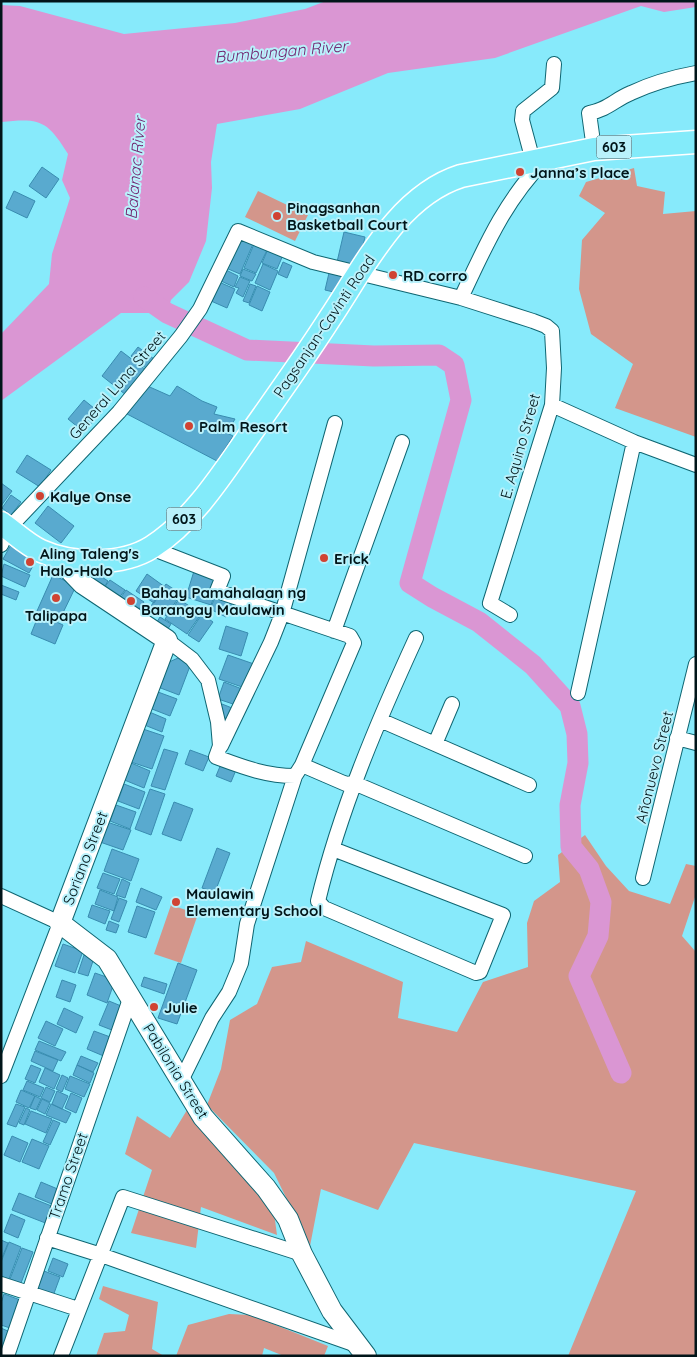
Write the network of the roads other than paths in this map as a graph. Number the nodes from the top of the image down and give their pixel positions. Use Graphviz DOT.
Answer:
graph roads {
  1 [pos="554,64"];
  2 [pos="696,73"];
  3 [pos="696,142"];
  4 [pos="594,149"];
  5 [pos="540,159"];
  6 [pos="238,231"];
  7 [pos="358,274"];
  8 [pos="461,298"];
  9 [pos="552,405"];
  10 [pos="335,423"];
  11 [pos="402,442"];
  12 [pos="634,442"];
  13 [pos="696,465"];
  14 [pos="4,532"];
  15 [pos="151,548"];
  16 [pos="56,556"];
  17 [pos="282,614"];
  18 [pos="510,615"];
  19 [pos="334,631"];
  20 [pos="416,638"];
  21 [pos="167,640"];
  22 [pos="696,664"];
  23 [pos="578,693"];
  24 [pos="452,704"];
  25 [pos="380,720"];
  26 [pos="678,738"];
  27 [pos="696,743"];
  28 [pos="435,744"];
  29 [pos="218,751"];
  30 [pos="299,770"];
  31 [pos="354,783"];
  32 [pos="529,785"];
  33 [pos="333,849"];
  34 [pos="525,856"];
  35 [pos="643,878"];
  36 [pos="1,896"];
  37 [pos="60,923"];
  38 [pos="131,996"];
  39 [pos="1,1076"];
  40 [pos="180,1081"];
  41 [pos="47,1238"];
  42 [pos="302,1254"];
  43 [pos="101,1255"];
  44 [pos="1,1284"];
  45 [pos="29,1293"];
  46 [pos="78,1309"];
  47 [pos="361,1350"];
  48 [pos="7,1356"];
  49 [pos="62,1356"];
  1 -- 5 [label="street"];
  2 -- 4 [label="street"];
  3 -- 4 [label="main road, Pagsanjan-Cavinti Road / 603"];
  4 -- 5 [label="main road, Pagsanjan-Cavinti Road / 603"];
  5 -- 7 [label="main road, Pagsanjan-Cavinti Road / 603"];
  5 -- 8 [label="street"];
  6 -- 7 [label="street, E. Aquino Street"];
  6 -- 14 [label="street, General Luna Street"];
  7 -- 8 [label="street, E. Aquino Street"];
  7 -- 15 [label="main road, Pagsanjan-Cavinti Road / 603"];
  8 -- 9 [label="street, E. Aquino Street"];
  9 -- 12 [label="street"];
  9 -- 18 [label="street, E. Aquino Street"];
  10 -- 17 [label="street"];
  11 -- 19 [label="street"];
  12 -- 13 [label="street"];
  12 -- 23 [label="street"];
  14 -- 16 [label="main road, Pagsanjan-Cavinti Road / 603"];
  15 -- 16 [label="main road, Pagsanjan-Cavinti Road / 603"];
  15 -- 17 [label="street"];
  16 -- 21 [label="street"];
  17 -- 19 [label="street"];
  17 -- 29 [label="street"];
  19 -- 30 [label="street"];
  20 -- 25 [label="street"];
  21 -- 29 [label="street"];
  21 -- 37 [label="street, Soriano Street"];
  22 -- 26 [label="street, Añonuevo Street"];
  24 -- 28 [label="street"];
  25 -- 28 [label="street"];
  25 -- 31 [label="street"];
  26 -- 27 [label="street"];
  26 -- 35 [label="street, Añonuevo Street"];
  28 -- 32 [label="street"];
  29 -- 30 [label="street"];
  30 -- 31 [label="street"];
  30 -- 40 [label="street"];
  31 -- 33 [label="street"];
  31 -- 34 [label="street"];
  33 -- 33 [label="street"];
  36 -- 37 [label="street, Pabilonia Street"];
  37 -- 38 [label="street, Pabilonia Street"];
  37 -- 39 [label="street, Soriano Street"];
  38 -- 40 [label="street, Pabilonia Street"];
  38 -- 41 [label="street, Tramo Street"];
  40 -- 42 [label="street, Pabilonia Street"];
  41 -- 43 [label="street"];
  41 -- 45 [label="street, Tramo Street"];
  42 -- 43 [label="street"];
  42 -- 47 [label="street, Pabilonia Street"];
  43 -- 46 [label="street"];
  43 -- 47 [label="street"];
  44 -- 45 [label="street"];
  45 -- 46 [label="street"];
  45 -- 48 [label="street, Tramo Street"];
  46 -- 49 [label="street"];
}
